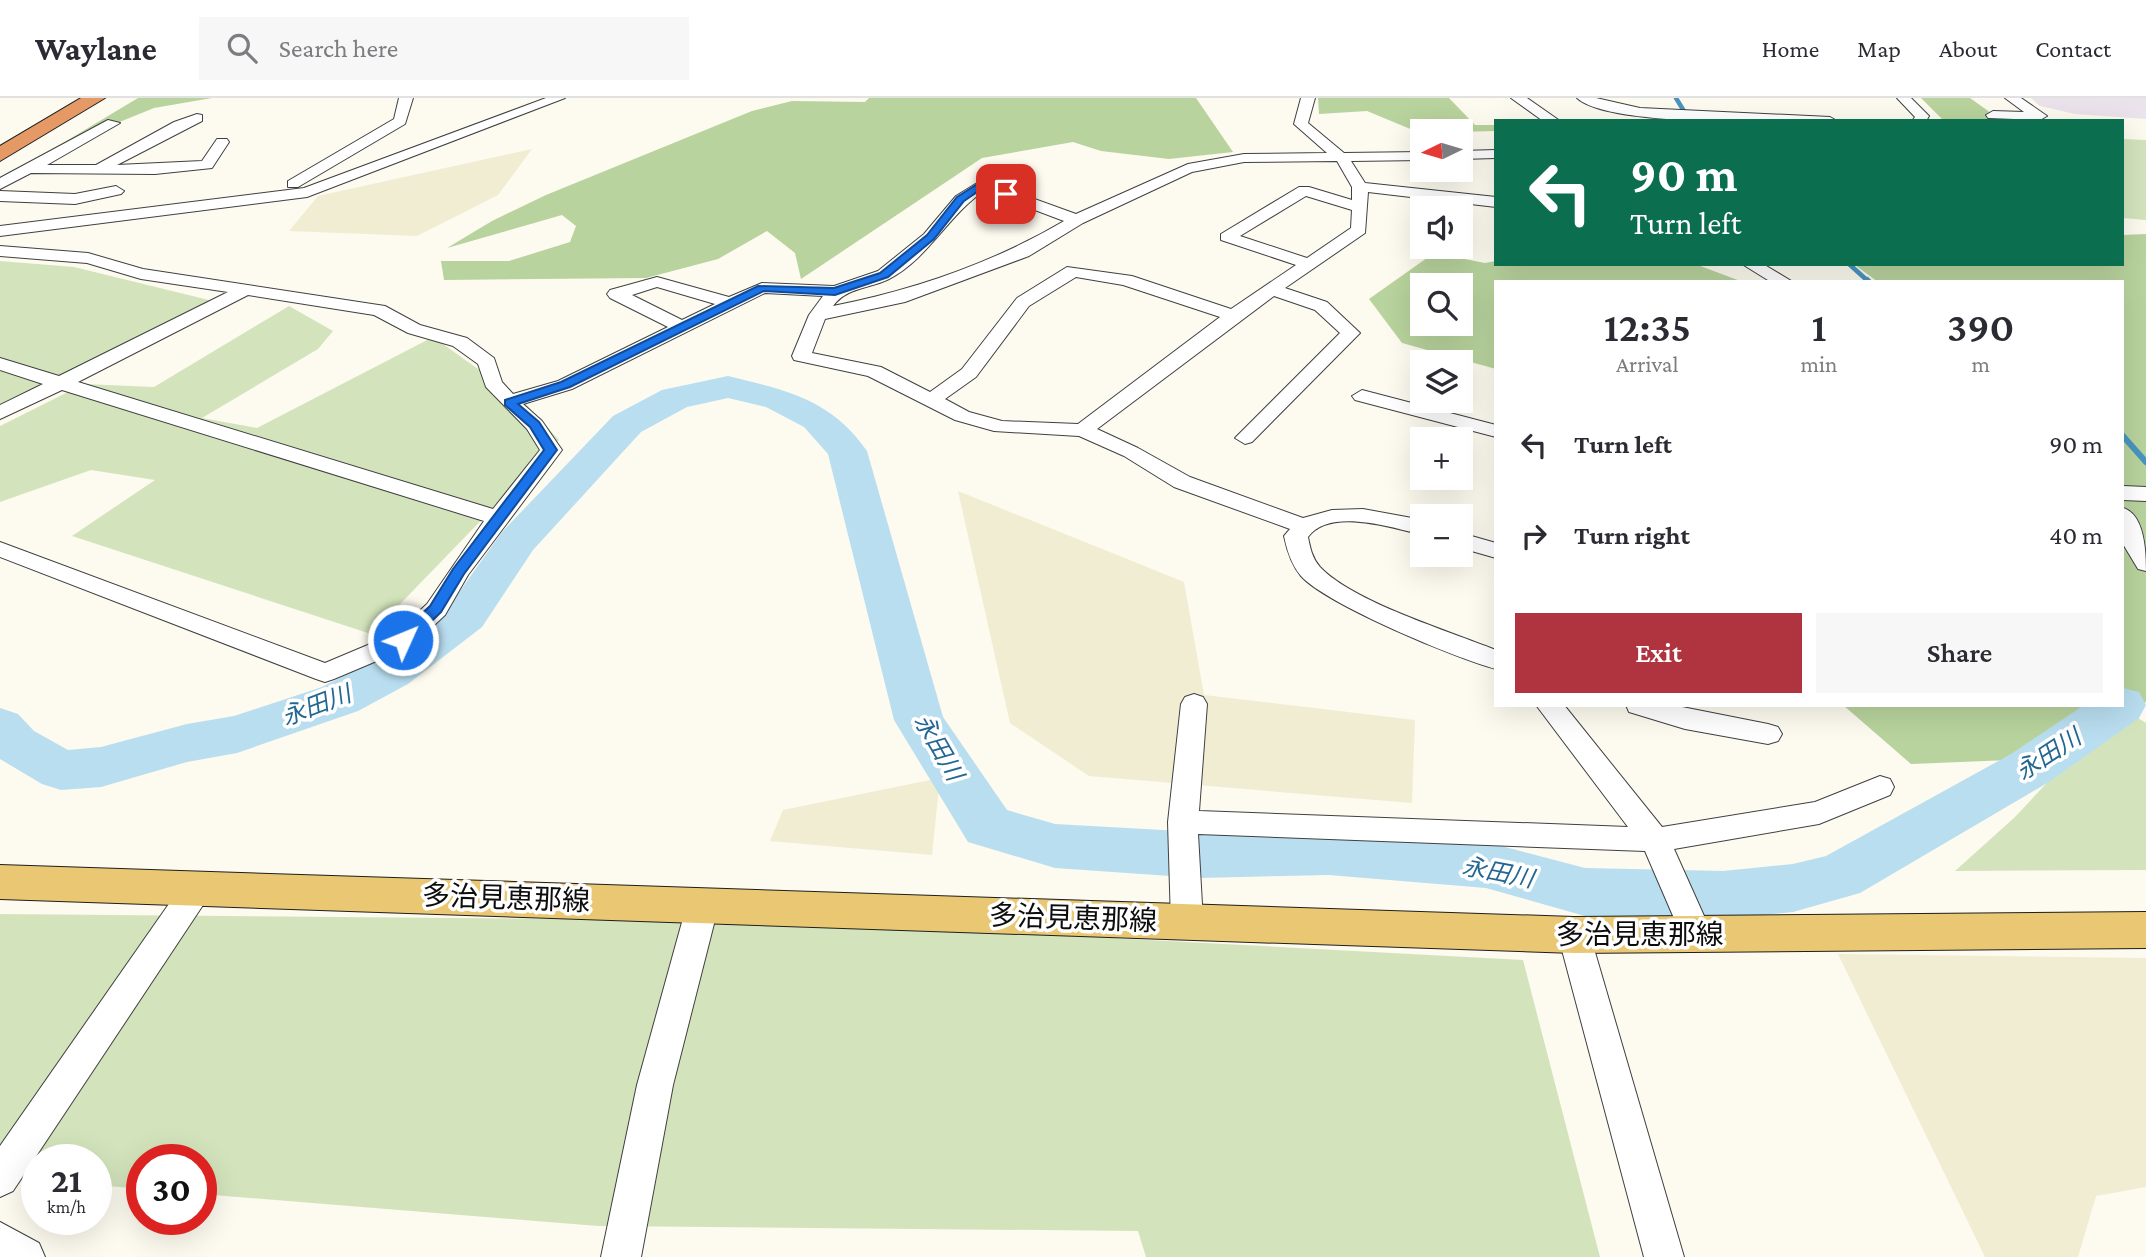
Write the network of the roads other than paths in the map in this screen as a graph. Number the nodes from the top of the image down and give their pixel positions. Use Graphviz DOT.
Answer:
graph roads {
  1 [pos="88,98"];
  2 [pos="95,98"];
  3 [pos="406,98"];
  4 [pos="558,98"];
  5 [pos="1308,98"];
  6 [pos="1518,98"];
  7 [pos="1584,98"];
  8 [pos="1905,98"];
  9 [pos="2012,98"];
  10 [pos="1993,115"];
  11 [pos="197,118"];
  12 [pos="1550,119"];
  13 [pos="1792,119"];
  14 [pos="1920,119"];
  15 [pos="113,123"];
  16 [pos="222,142"];
  17 [pos="0,152"];
  18 [pos="1494,154"];
  19 [pos="1474,155"];
  20 [pos="1410,156"];
  21 [pos="1342,158"];
  22 [pos="29,169"];
  23 [pos="99,170"];
  24 [pos="0,184"];
  25 [pos="1360,187"];
  26 [pos="116,191"];
  27 [pos="0,195"];
  28 [pos="268,199"];
  29 [pos="1494,202"];
  30 [pos="1360,208"];
  31 [pos="0,220"];
  32 [pos="1077,220"];
  33 [pos="25,228"];
  34 [pos="0,231"];
  35 [pos="0,251"];
  36 [pos="1312,265"];
  37 [pos="1754,266"];
  38 [pos="1781,280"];
  39 [pos="1271,289"];
  40 [pos="835,291"];
  41 [pos="242,292"];
  42 [pos="729,303"];
  43 [pos="818,315"];
  44 [pos="1233,316"];
  45 [pos="681,327"];
  46 [pos="0,365"];
  47 [pos="60,382"];
  48 [pos="1362,396"];
  49 [pos="931,401"];
  50 [pos="509,402"];
  51 [pos="0,413"];
  52 [pos="1083,430"];
  53 [pos="1494,430"];
  54 [pos="1245,438"];
  55 [pos="2124,493"];
  56 [pos="2146,494"];
  57 [pos="498,518"];
  58 [pos="2124,518"];
  59 [pos="1410,524"];
  60 [pos="1304,526"];
  61 [pos="1473,544"];
  62 [pos="0,549"];
  63 [pos="1494,550"];
  64 [pos="2146,564"];
  65 [pos="1494,659"];
  66 [pos="1194,704"];
  67 [pos="1551,707"];
  68 [pos="1646,707"];
  69 [pos="1768,734"];
  70 [pos="1880,787"];
  71 [pos="1184,829"];
  72 [pos="1659,847"];
  73 [pos="0,881"];
  74 [pos="198,887"];
  75 [pos="703,904"];
  76 [pos="1187,911"];
  77 [pos="1694,928"];
  78 [pos="2146,930"];
  79 [pos="1574,935"];
  80 [pos="0,1178"];
  81 [pos="0,1242"];
  82 [pos="25,1257"];
  83 [pos="621,1257"];
  84 [pos="1664,1257"];
  1 -- 17 [label="highway"];
  2 -- 17 [label="highway"];
  3 -- 28 [label="street"];
  4 -- 28 [label="street"];
  5 -- 21 [label="street"];
  6 -- 12 [label="street"];
  7 -- 13 [label="street"];
  8 -- 14 [label="street"];
  9 -- 10 [label="street"];
  11 -- 23 [label="street"];
  15 -- 22 [label="street"];
  16 -- 23 [label="street"];
  18 -- 19 [label="street"];
  20 -- 21 [label="street"];
  21 -- 25 [label="street"];
  21 -- 32 [label="street"];
  22 -- 23 [label="street"];
  22 -- 24 [label="street"];
  25 -- 29 [label="street"];
  25 -- 30 [label="street"];
  26 -- 27 [label="street"];
  28 -- 33 [label="street"];
  30 -- 36 [label="street"];
  30 -- 36 [label="street"];
  31 -- 33 [label="street"];
  32 -- 40 [label="street"];
  32 -- 43 [label="street"];
  33 -- 34 [label="street"];
  35 -- 41 [label="street"];
  36 -- 39 [label="street"];
  37 -- 38 [label="street"];
  39 -- 44 [label="street"];
  39 -- 54 [label="street"];
  40 -- 42 [label="street"];
  40 -- 43 [label="street"];
  41 -- 47 [label="street"];
  41 -- 50 [label="street"];
  42 -- 45 [label="street"];
  42 -- 45 [label="street"];
  43 -- 49 [label="street"];
  44 -- 49 [label="street"];
  44 -- 52 [label="street"];
  45 -- 50 [label="street"];
  46 -- 47 [label="street"];
  47 -- 51 [label="street"];
  47 -- 57 [label="street"];
  48 -- 53 [label="street"];
  49 -- 52 [label="street"];
  50 -- 57 [label="street"];
  52 -- 60 [label="street"];
  55 -- 56 [label="street"];
  57 -- 62 [label="street"];
  58 -- 64 [label="street"];
  59 -- 60 [label="street"];
  60 -- 65 [label="street"];
  61 -- 63 [label="street"];
  66 -- 71 [label="street"];
  67 -- 72 [label="street"];
  68 -- 69 [label="street"];
  70 -- 72 [label="street"];
  71 -- 72 [label="street"];
  71 -- 76 [label="street"];
  72 -- 77 [label="street"];
  73 -- 74 [label="main road, 多治見恵那線"];
  74 -- 75 [label="main road, 多治見恵那線"];
  74 -- 80 [label="street"];
  75 -- 76 [label="main road, 多治見恵那線"];
  75 -- 83 [label="street"];
  76 -- 79 [label="main road, 多治見恵那線"];
  77 -- 78 [label="main road, 多治見恵那線"];
  77 -- 79 [label="main road, 多治見恵那線"];
  79 -- 84 [label="street"];
  81 -- 82 [label="street"];
}
